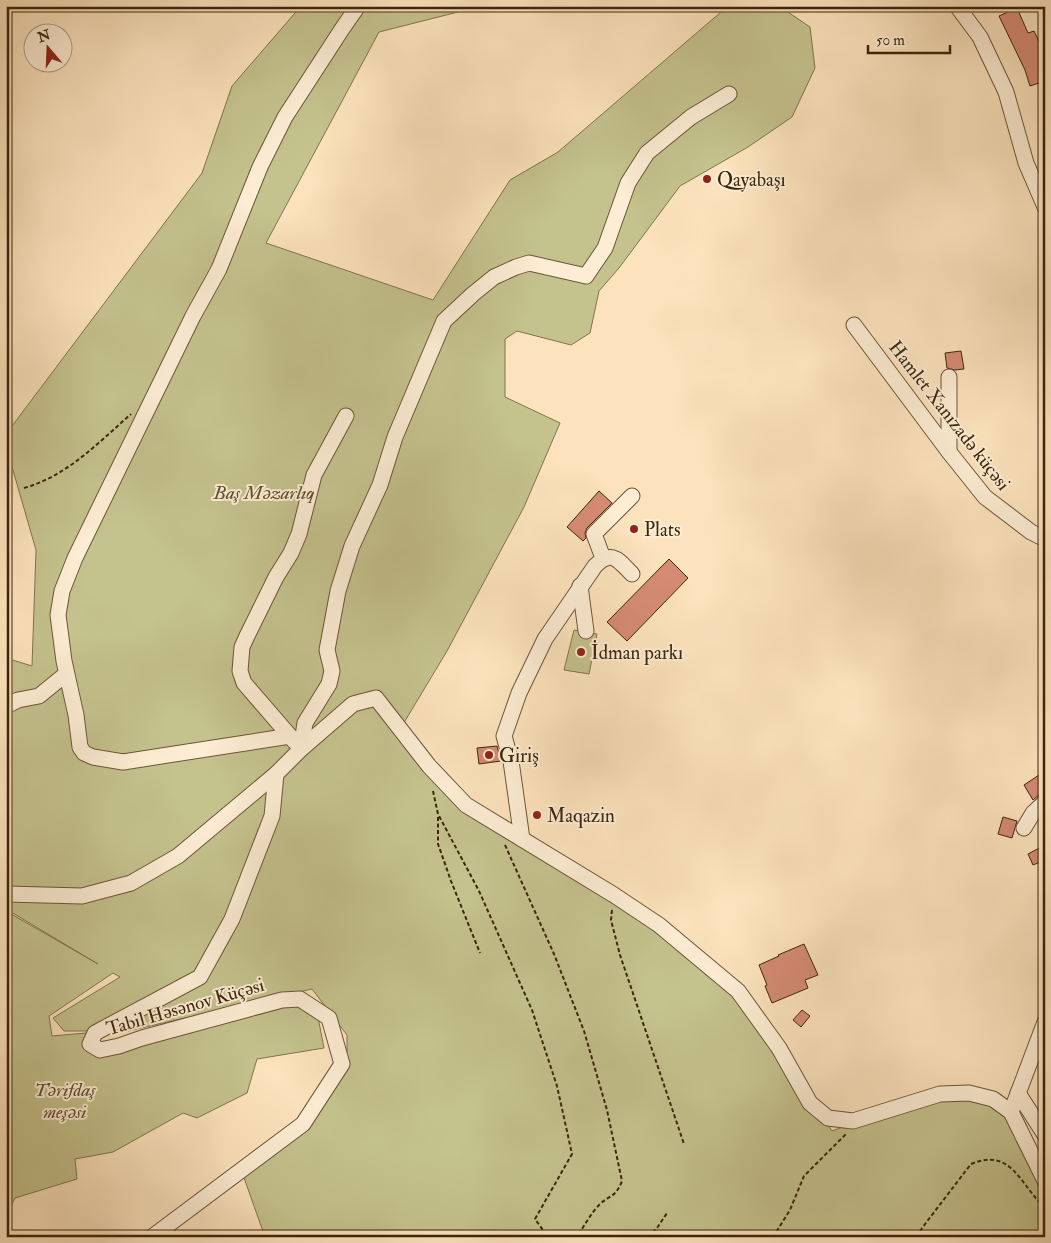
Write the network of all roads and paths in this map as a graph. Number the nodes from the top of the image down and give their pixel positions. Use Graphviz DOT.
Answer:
graph roads {
  1 [pos="358,6"];
  2 [pos="957,6"];
  3 [pos="729,94"];
  4 [pos="1045,207"];
  5 [pos="854,325"];
  6 [pos="948,377"];
  7 [pos="134,410"];
  8 [pos="346,416"];
  9 [pos="948,452"];
  10 [pos="24,488"];
  11 [pos="632,496"];
  12 [pos="1045,539"];
  13 [pos="603,558"];
  14 [pos="632,574"];
  15 [pos="580,586"];
  16 [pos="586,631"];
  17 [pos="66,674"];
  18 [pos="6,706"];
  19 [pos="290,736"];
  20 [pos="301,749"];
  21 [pos="429,766"];
  22 [pos="276,774"];
  23 [pos="1045,802"];
  24 [pos="438,814"];
  25 [pos="497,824"];
  26 [pos="1024,828"];
  27 [pos="522,839"];
  28 [pos="6,894"];
  29 [pos="614,895"];
  30 [pos="480,953"];
  31 [pos="1045,1022"];
  32 [pos="1018,1092"];
  33 [pos="1011,1112"];
  34 [pos="853,1121"];
  35 [pos="1045,1135"];
  36 [pos="684,1144"];
  37 [pos="1045,1181"];
  38 [pos="1045,1208"];
  39 [pos="667,1214"];
  40 [pos="152,1237"];
  41 [pos="548,1237"];
  42 [pos="577,1237"];
  43 [pos="648,1237"];
  44 [pos="773,1237"];
  45 [pos="917,1237"];
  1 -- 17 [label="street"];
  2 -- 4 [label="street"];
  3 -- 20 [label="street"];
  5 -- 9 [label="street, Hamlet Xanızadə küçəsi"];
  6 -- 9 [label="street"];
  7 -- 10 [label="path"];
  8 -- 19 [label="street"];
  9 -- 12 [label="street, Hamlet Xanızadə küçəsi"];
  11 -- 13 [label="street"];
  13 -- 14 [label="street"];
  13 -- 15 [label="street"];
  15 -- 16 [label="street"];
  15 -- 27 [label="street"];
  17 -- 18 [label="street"];
  17 -- 19 [label="street"];
  19 -- 20 [label="street"];
  20 -- 21 [label="street"];
  20 -- 22 [label="street"];
  21 -- 24 [label="path"];
  21 -- 25 [label="street"];
  22 -- 28 [label="street"];
  22 -- 40 [label="street, Tabil Həsənov Küçəsi"];
  23 -- 26 [label="street"];
  24 -- 30 [label="path"];
  24 -- 41 [label="path"];
  25 -- 27 [label="street"];
  25 -- 42 [label="path"];
  27 -- 29 [label="street"];
  29 -- 34 [label="street"];
  29 -- 36 [label="path"];
  31 -- 32 [label="street"];
  32 -- 33 [label="street"];
  32 -- 35 [label="street"];
  33 -- 34 [label="street"];
  33 -- 37 [label="street"];
  34 -- 44 [label="path"];
  38 -- 45 [label="path"];
  39 -- 43 [label="path"];
}
